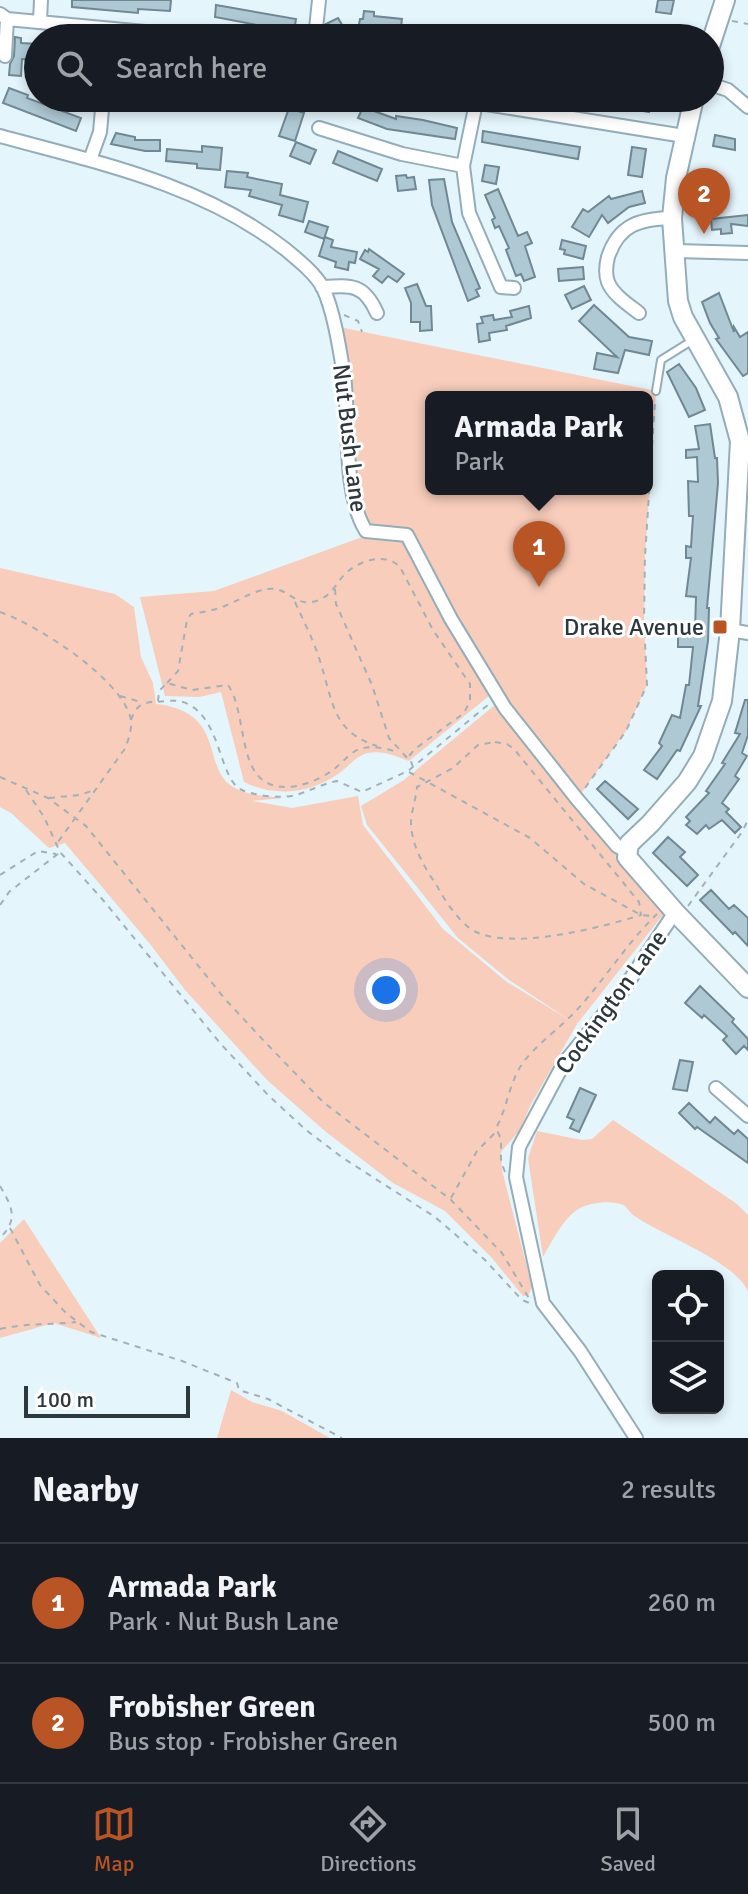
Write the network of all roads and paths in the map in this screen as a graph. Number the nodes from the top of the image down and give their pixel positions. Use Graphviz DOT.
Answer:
graph roads {
  1 [pos="41,0"];
  2 [pos="319,0"];
  3 [pos="725,0"];
  4 [pos="4,16"];
  5 [pos="40,21"];
  6 [pos="58,24"];
  7 [pos="316,24"];
  8 [pos="717,24"];
  9 [pos="5,56"];
  10 [pos="724,89"];
  11 [pos="748,107"];
  12 [pos="102,112"];
  13 [pos="474,112"];
  14 [pos="533,112"];
  15 [pos="690,112"];
  16 [pos="319,128"];
  17 [pos="0,136"];
  18 [pos="684,136"];
  19 [pos="90,160"];
  20 [pos="463,166"];
  21 [pos="672,218"];
  22 [pos="676,251"];
  23 [pos="748,253"];
  24 [pos="322,287"];
  25 [pos="502,291"];
  26 [pos="377,313"];
  27 [pos="639,313"];
  28 [pos="695,338"];
  29 [pos="656,391"];
  30 [pos="653,436"];
  31 [pos="649,495"];
  32 [pos="335,589"];
  33 [pos="294,600"];
  34 [pos="0,612"];
  35 [pos="739,632"];
  36 [pos="167,683"];
  37 [pos="119,696"];
  38 [pos="498,697"];
  39 [pos="158,702"];
  40 [pos="143,703"];
  41 [pos="131,720"];
  42 [pos="378,747"];
  43 [pos="399,752"];
  44 [pos="409,761"];
  45 [pos="413,767"];
  46 [pos="408,771"];
  47 [pos="0,777"];
  48 [pos="427,782"];
  49 [pos="26,789"];
  50 [pos="95,789"];
  51 [pos="48,798"];
  52 [pos="577,799"];
  53 [pos="77,818"];
  54 [pos="748,820"];
  55 [pos="57,843"];
  56 [pos="626,851"];
  57 [pos="58,853"];
  58 [pos="0,875"];
  59 [pos="0,905"];
  60 [pos="641,915"];
  61 [pos="676,915"];
  62 [pos="656,916"];
  63 [pos="748,988"];
  64 [pos="716,1088"];
  65 [pos="748,1116"];
  66 [pos="496,1132"];
  67 [pos="516,1177"];
  68 [pos="0,1186"];
  69 [pos="450,1199"];
  70 [pos="10,1228"];
  71 [pos="0,1238"];
  72 [pos="77,1322"];
  73 [pos="0,1329"];
  74 [pos="342,1438"];
  75 [pos="636,1438"];
  1 -- 5 [label="street"];
  2 -- 7 [label="street"];
  3 -- 8 [label="street"];
  4 -- 5 [label="street"];
  4 -- 9 [label="street"];
  5 -- 6 [label="street"];
  10 -- 11 [label="street"];
  12 -- 19 [label="street"];
  13 -- 20 [label="street"];
  14 -- 18 [label="street"];
  15 -- 18 [label="street"];
  16 -- 20 [label="street"];
  17 -- 19 [label="street, Nut Bush Lane"];
  18 -- 21 [label="street"];
  19 -- 24 [label="street, Nut Bush Lane"];
  20 -- 25 [label="street"];
  21 -- 22 [label="street"];
  21 -- 27 [label="street"];
  22 -- 23 [label="street"];
  22 -- 28 [label="street"];
  24 -- 26 [label="street"];
  24 -- 38 [label="street, Nut Bush Lane"];
  28 -- 29 [label="lane"];
  28 -- 35 [label="street"];
  29 -- 30 [label="path"];
  31 -- 52 [label="path"];
  32 -- 33 [label="path"];
  32 -- 43 [label="path"];
  32 -- 44 [label="path"];
  33 -- 36 [label="path"];
  33 -- 42 [label="path"];
  34 -- 37 [label="path"];
  35 -- 56 [label="street"];
  36 -- 39 [label="path"];
  36 -- 42 [label="path"];
  37 -- 40 [label="path"];
  37 -- 41 [label="path"];
  38 -- 45 [label="path"];
  38 -- 52 [label="street, Nut Bush Lane"];
  39 -- 40 [label="path"];
  39 -- 46 [label="path"];
  40 -- 41 [label="path"];
  41 -- 50 [label="path"];
  42 -- 43 [label="path"];
  43 -- 44 [label="path"];
  44 -- 45 [label="path"];
  45 -- 46 [label="path"];
  46 -- 48 [label="path"];
  47 -- 49 [label="path"];
  48 -- 60 [label="path"];
  48 -- 60 [label="path"];
  48 -- 60 [label="path"];
  49 -- 51 [label="path"];
  49 -- 55 [label="path"];
  50 -- 51 [label="path"];
  50 -- 53 [label="path"];
  51 -- 53 [label="path"];
  52 -- 56 [label="street, Nut Bush Lane"];
  53 -- 55 [label="path"];
  53 -- 69 [label="path"];
  54 -- 61 [label="path"];
  55 -- 57 [label="path"];
  56 -- 61 [label="street, Nut Bush Lane"];
  57 -- 58 [label="path"];
  57 -- 59 [label="path"];
  57 -- 69 [label="path"];
  60 -- 62 [label="path"];
  61 -- 62 [label="path"];
  61 -- 63 [label="street, Nut Bush Lane"];
  61 -- 67 [label="street, Cockington Lane"];
  62 -- 66 [label="path"];
  64 -- 65 [label="street"];
  66 -- 67 [label="path"];
  66 -- 69 [label="path"];
  67 -- 75 [label="street, Cockington Lane"];
  68 -- 70 [label="path"];
  70 -- 71 [label="path"];
  70 -- 72 [label="path"];
  72 -- 73 [label="path"];
  72 -- 74 [label="path"];
}
